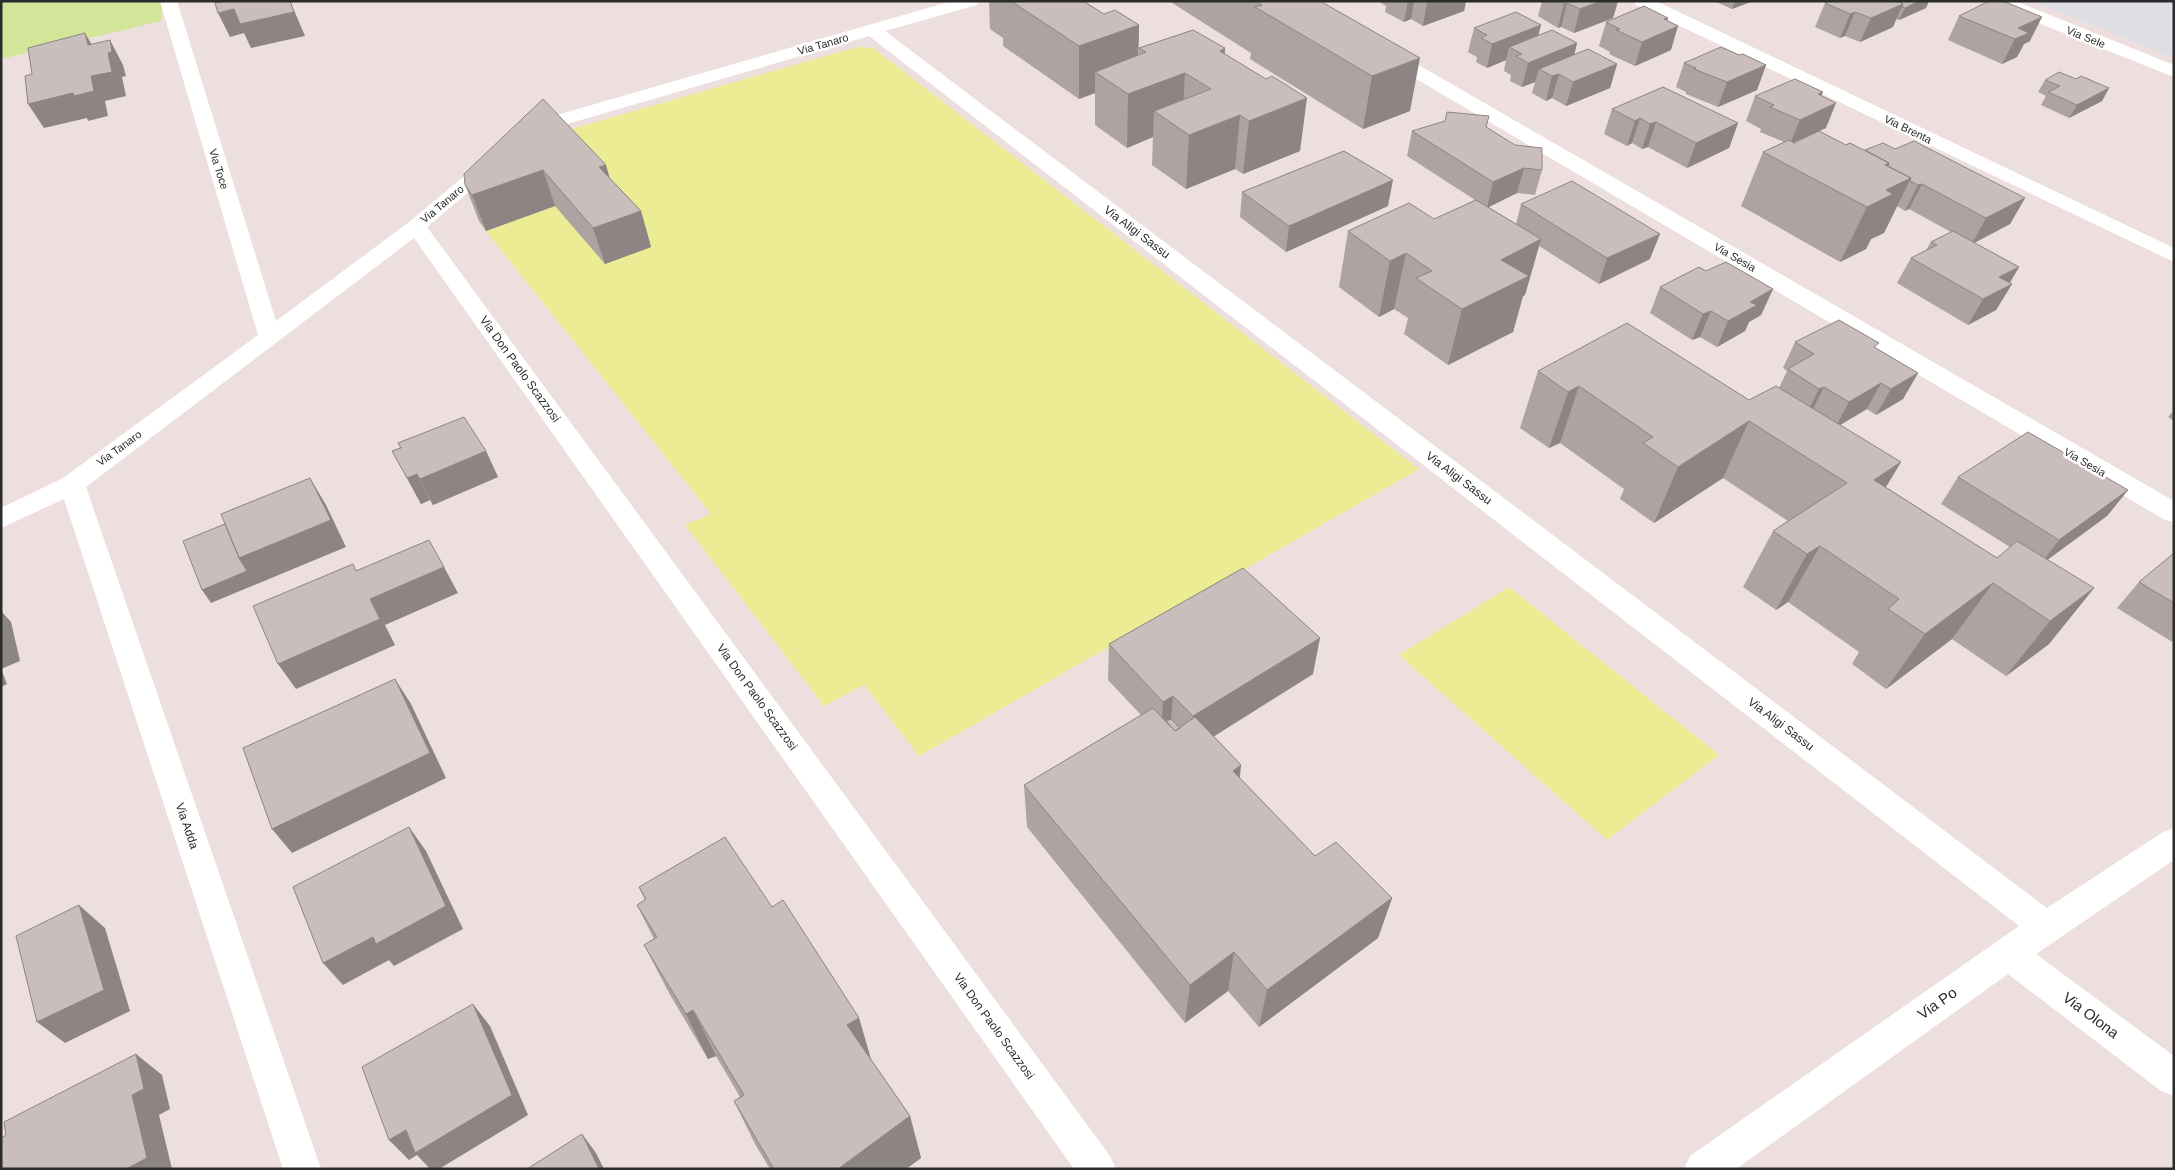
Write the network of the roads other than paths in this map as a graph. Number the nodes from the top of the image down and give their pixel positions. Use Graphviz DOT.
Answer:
graph roads {
  1 [pos="168,1"];
  2 [pos="971,1"];
  3 [pos="1642,1"];
  4 [pos="1999,1"];
  5 [pos="872,30"];
  6 [pos="1366,41"];
  7 [pos="2174,72"];
  8 [pos="416,226"];
  9 [pos="2174,256"];
  10 [pos="270,337"];
  11 [pos="72,484"];
  12 [pos="2174,513"];
  13 [pos="1,519"];
  14 [pos="2174,842"];
  15 [pos="2046,926"];
  16 [pos="2008,953"];
  17 [pos="2174,1078"];
  18 [pos="302,1169"];
  19 [pos="1097,1169"];
  20 [pos="1703,1169"];
  1 -- 10 [label="street, Via Toce"];
  2 -- 5 [label="street, Via Tanaro"];
  3 -- 9 [label="street, Via Brenta"];
  4 -- 7 [label="street, Via Sele"];
  5 -- 8 [label="street, Via Tanaro"];
  5 -- 15 [label="street, Via Aligi Sassu"];
  6 -- 12 [label="street, Via Sesia"];
  8 -- 10 [label="street, Via Tanaro"];
  8 -- 19 [label="street, Via Don Paolo Scazzosi"];
  10 -- 11 [label="street, Via Tanaro"];
  11 -- 13 [label="street, Via Tanaro"];
  11 -- 18 [label="street, Via Adda"];
  14 -- 15 [label="street, Via Po"];
  15 -- 16 [label="street, Via Po"];
  16 -- 17 [label="street, Via Olona"];
  16 -- 20 [label="street, Via Po"];
}
